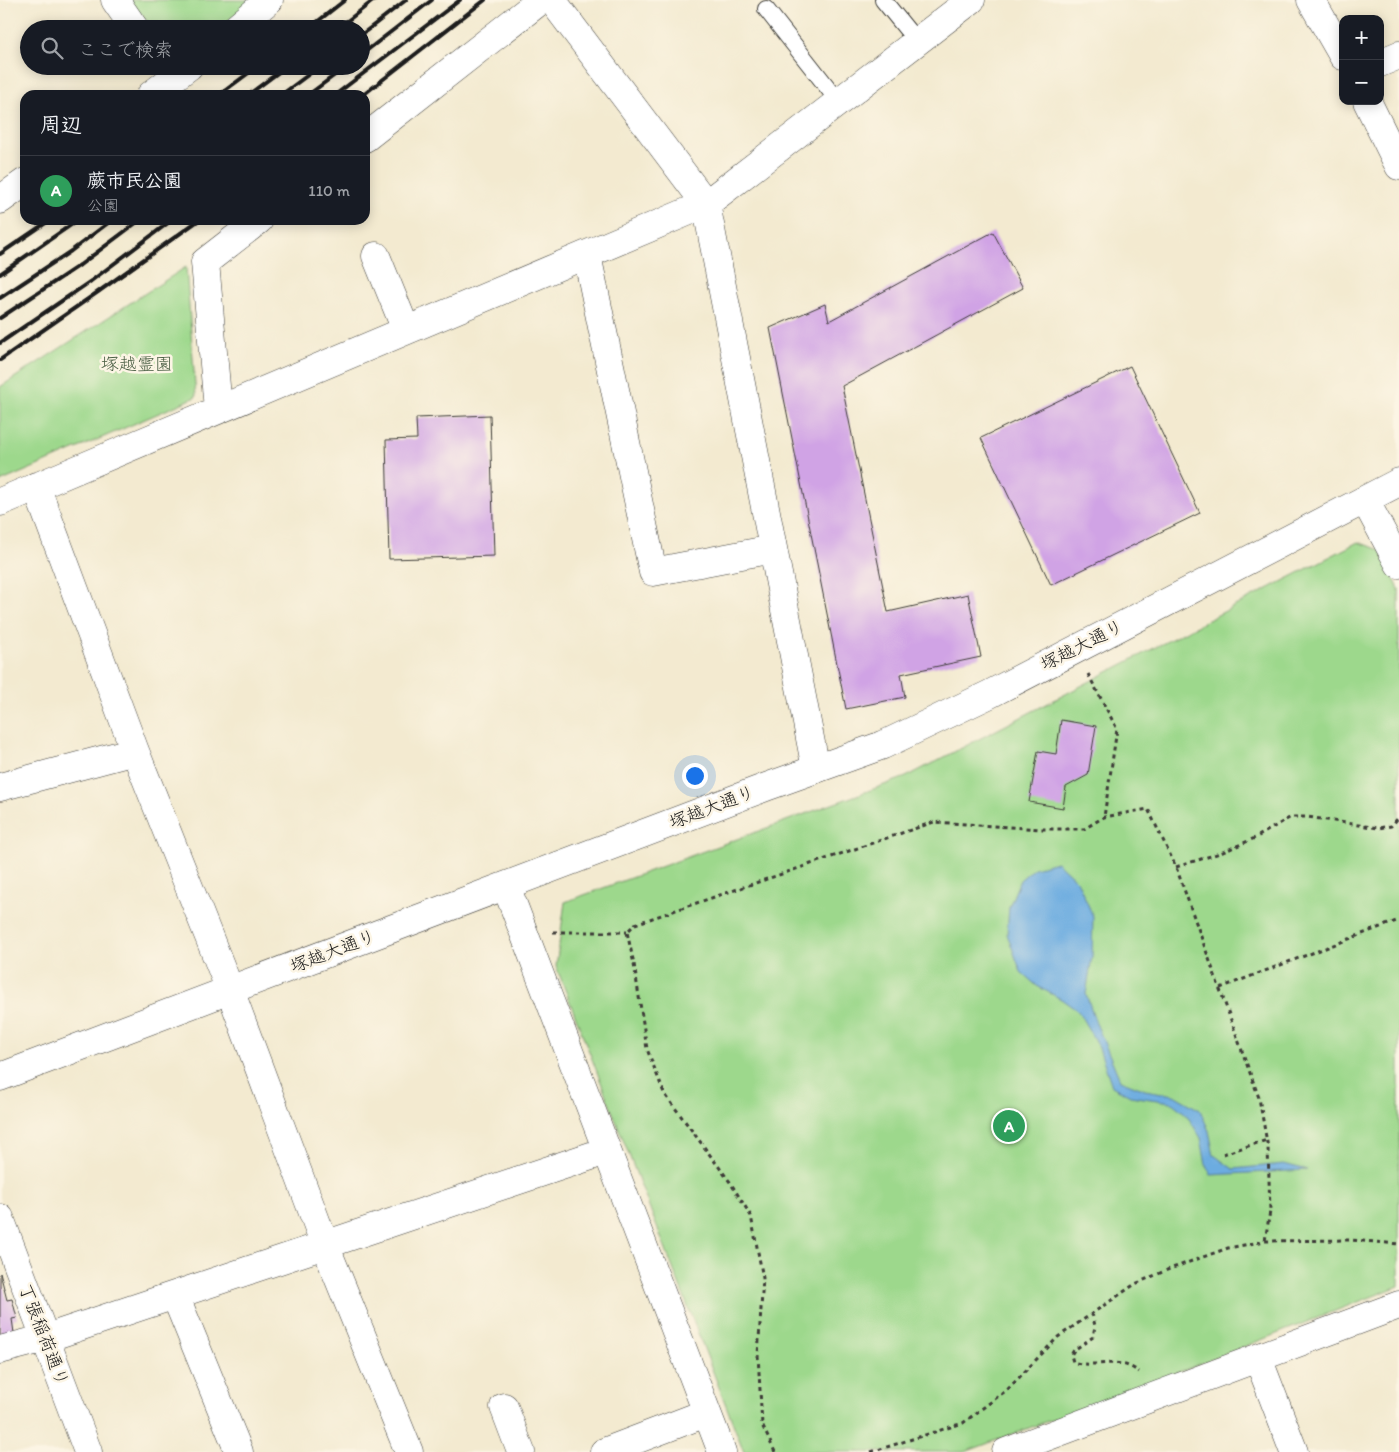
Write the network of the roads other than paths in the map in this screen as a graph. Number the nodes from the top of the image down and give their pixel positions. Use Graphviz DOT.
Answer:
graph roads {
  1 [pos="115,0"];
  2 [pos="269,0"];
  3 [pos="541,0"];
  4 [pos="552,0"];
  5 [pos="883,0"];
  6 [pos="1311,0"];
  7 [pos="965,2"];
  8 [pos="766,9"];
  9 [pos="128,20"];
  10 [pos="245,20"];
  11 [pos="917,42"];
  12 [pos="1339,49"];
  13 [pos="1399,55"];
  14 [pos="1384,61"];
  15 [pos="839,102"];
  16 [pos="1368,105"];
  17 [pos="370,134"];
  18 [pos="1399,166"];
  19 [pos="20,186"];
  20 [pos="0,200"];
  21 [pos="706,204"];
  22 [pos="253,225"];
  23 [pos="587,255"];
  24 [pos="376,256"];
  25 [pos="406,330"];
  26 [pos="218,410"];
  27 [pos="1399,482"];
  28 [pos="36,486"];
  29 [pos="1365,500"];
  30 [pos="0,502"];
  31 [pos="773,549"];
  32 [pos="1399,564"];
  33 [pos="135,751"];
  34 [pos="816,769"];
  35 [pos="0,787"];
  36 [pos="506,886"];
  37 [pos="230,990"];
  38 [pos="0,1077"];
  39 [pos="606,1151"];
  40 [pos="0,1218"];
  41 [pos="325,1245"];
  42 [pos="176,1295"];
  43 [pos="1399,1305"];
  44 [pos="46,1338"];
  45 [pos="0,1350"];
  46 [pos="1258,1358"];
  47 [pos="504,1407"];
  48 [pos="706,1414"];
  49 [pos="1049,1444"];
  50 [pos="88,1452"];
  51 [pos="239,1452"];
  52 [pos="409,1452"];
  53 [pos="521,1452"];
  54 [pos="604,1452"];
  55 [pos="722,1452"];
  56 [pos="1006,1452"];
  57 [pos="1294,1452"];
  1 -- 9 [label="street"];
  2 -- 10 [label="street"];
  3 -- 17 [label="street"];
  4 -- 21 [label="street"];
  5 -- 11 [label="lane"];
  6 -- 12 [label="street"];
  7 -- 11 [label="street"];
  8 -- 15 [label="lane"];
  11 -- 15 [label="street"];
  13 -- 14 [label="street"];
  15 -- 21 [label="street"];
  16 -- 18 [label="street"];
  19 -- 20 [label="street"];
  21 -- 23 [label="street"];
  21 -- 31 [label="street"];
  22 -- 26 [label="street"];
  23 -- 25 [label="street"];
  23 -- 31 [label="street"];
  24 -- 25 [label="street"];
  25 -- 26 [label="street"];
  26 -- 28 [label="street"];
  27 -- 29 [label="street, 塚越大通り"];
  28 -- 30 [label="street"];
  28 -- 33 [label="street"];
  29 -- 32 [label="street"];
  29 -- 34 [label="street, 塚越大通り"];
  31 -- 34 [label="street"];
  33 -- 35 [label="street"];
  33 -- 37 [label="street"];
  34 -- 36 [label="street, 塚越大通り"];
  36 -- 37 [label="street, 塚越大通り"];
  36 -- 39 [label="street"];
  37 -- 38 [label="street, 塚越大通り"];
  37 -- 41 [label="street"];
  39 -- 41 [label="street"];
  39 -- 48 [label="street"];
  40 -- 44 [label="street, 丁張稲荷通り"];
  41 -- 42 [label="street"];
  41 -- 52 [label="street"];
  42 -- 44 [label="street"];
  42 -- 51 [label="street"];
  43 -- 46 [label="street"];
  44 -- 45 [label="street"];
  44 -- 50 [label="street, 丁張稲荷通り"];
  46 -- 49 [label="street"];
  46 -- 57 [label="street"];
  47 -- 53 [label="street"];
  48 -- 54 [label="street"];
  48 -- 55 [label="street"];
  49 -- 56 [label="street"];
}
